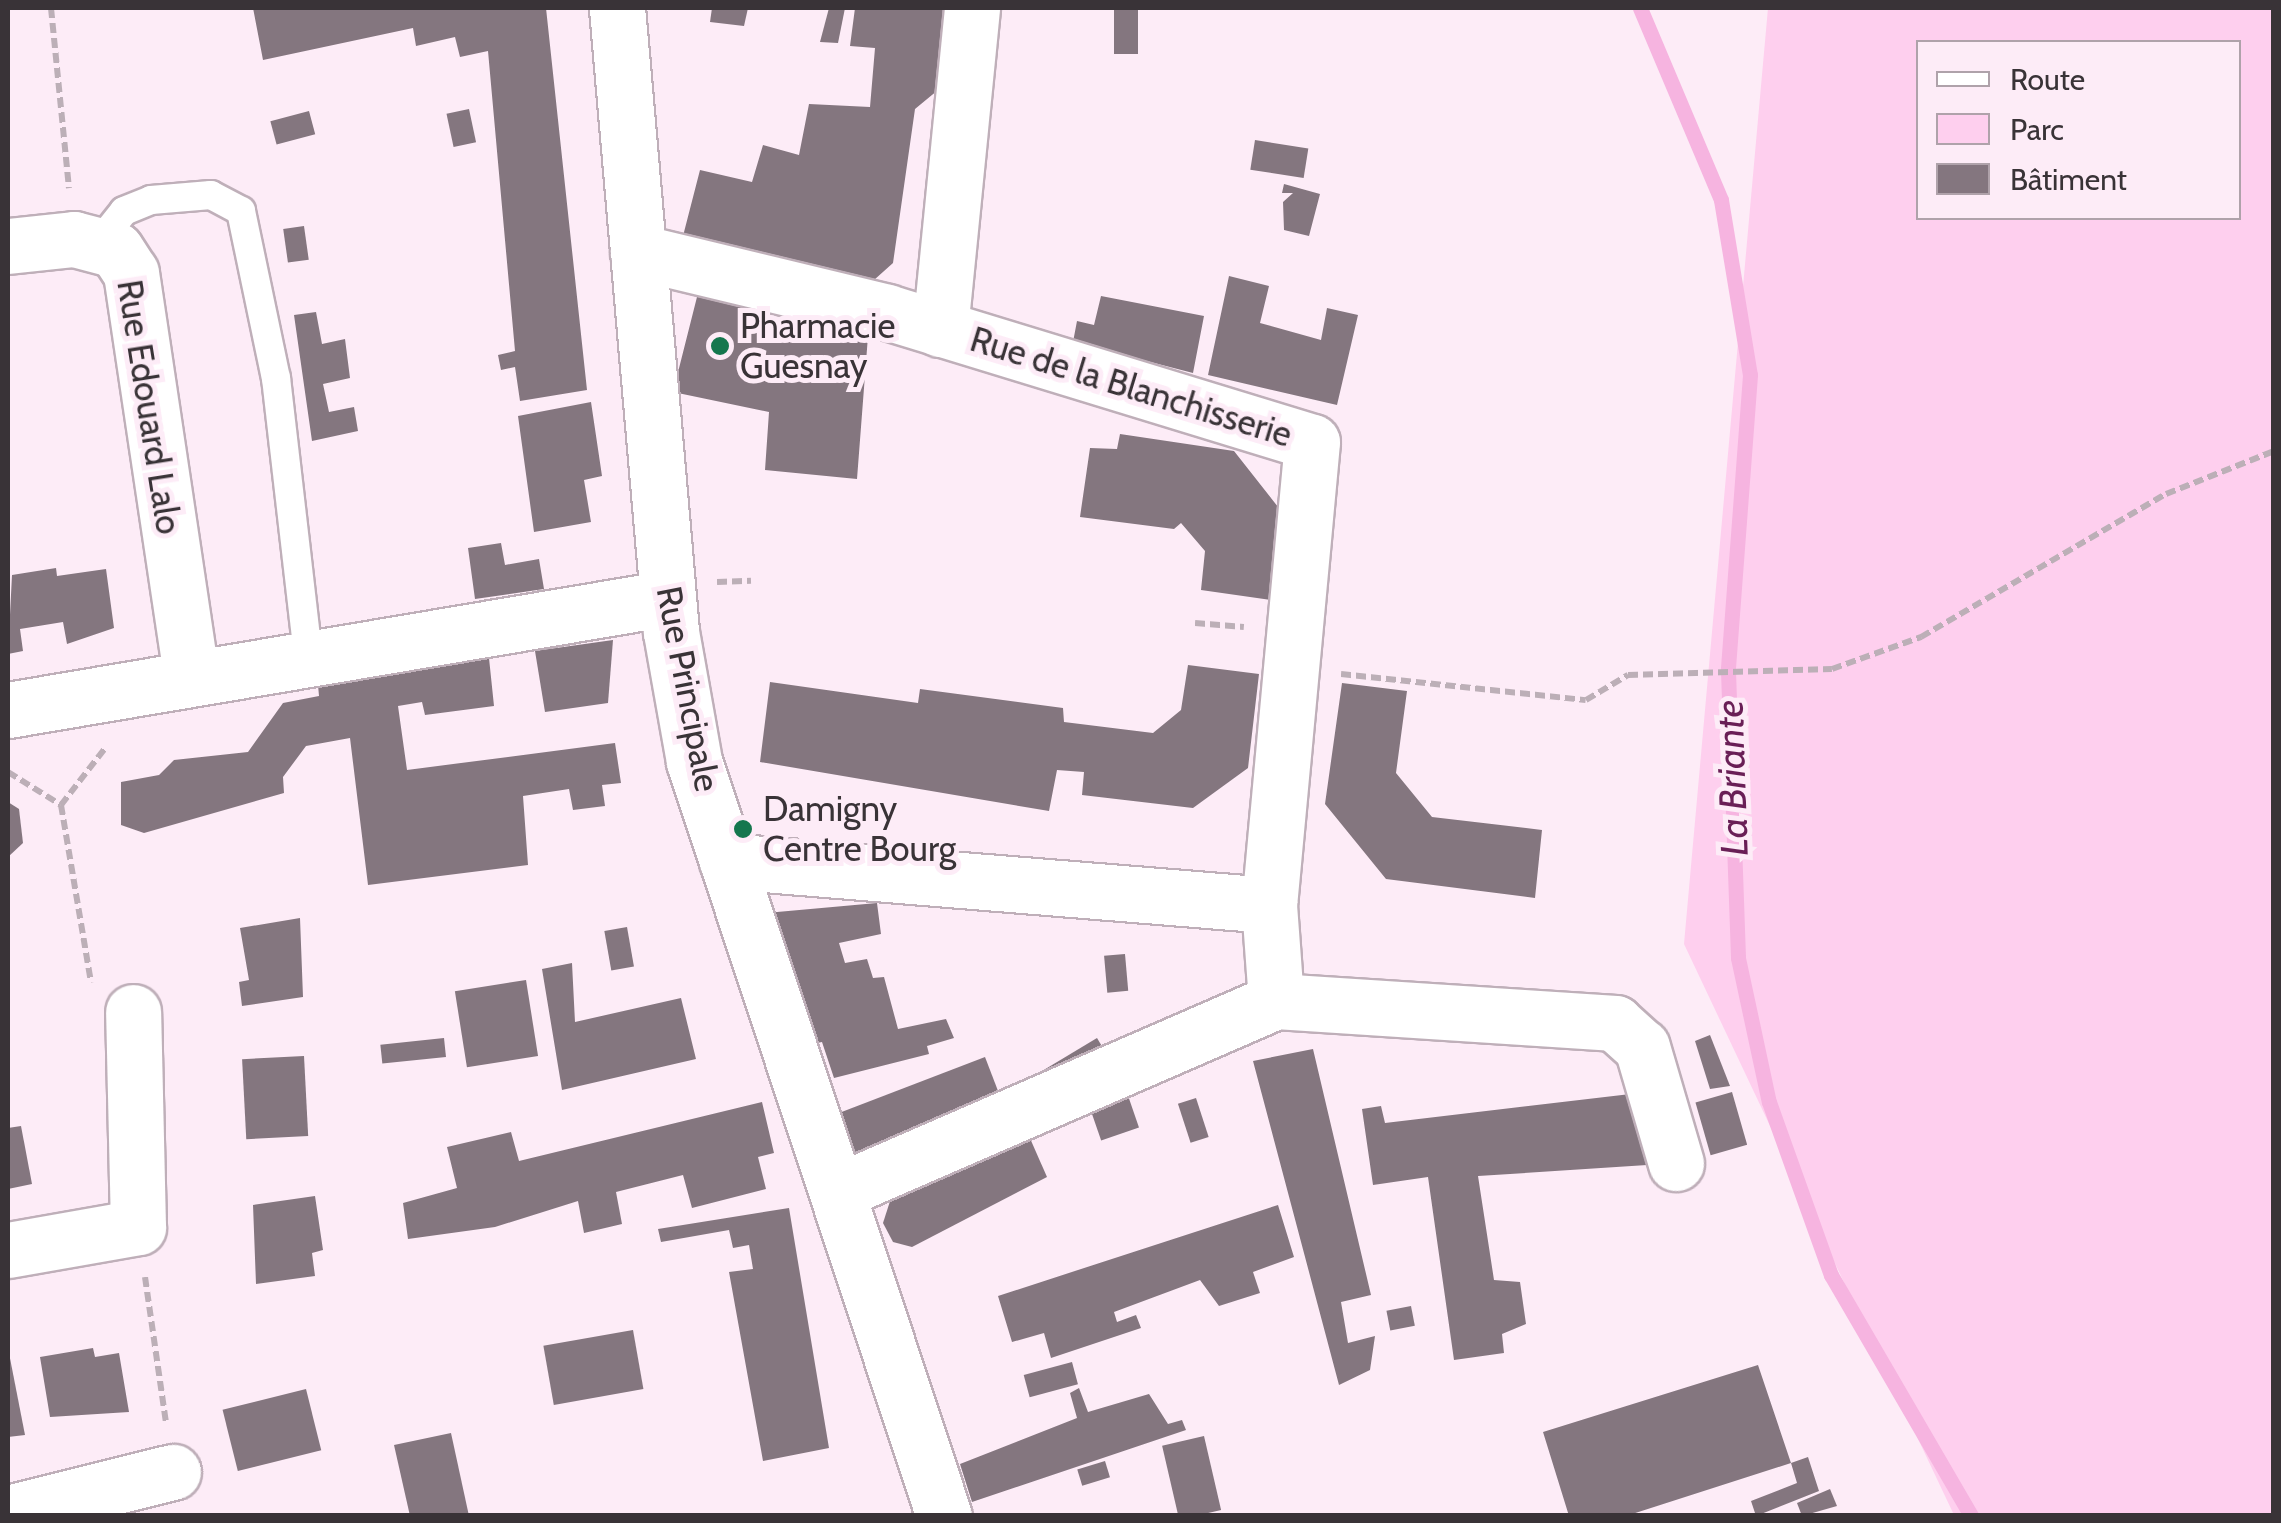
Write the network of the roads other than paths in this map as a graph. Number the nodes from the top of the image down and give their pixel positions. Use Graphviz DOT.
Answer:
graph roads {
  1 [pos="616,8"];
  2 [pos="972,8"];
  3 [pos="85,242"];
  4 [pos="8,246"];
  5 [pos="638,252"];
  6 [pos="940,328"];
  7 [pos="668,598"];
  8 [pos="308,656"];
  9 [pos="190,676"];
  10 [pos="8,710"];
  11 [pos="727,861"];
  12 [pos="1269,905"];
  13 [pos="1276,1001"];
  14 [pos="133,1012"];
  15 [pos="1676,1163"];
  16 [pos="838,1191"];
  17 [pos="8,1250"];
  18 [pos="172,1472"];
  19 [pos="8,1513"];
  20 [pos="944,1516"];
  1 -- 5 [label="street, Rue Principale"];
  2 -- 6 [label="street"];
  3 -- 4 [label="street"];
  3 -- 8 [label="lane"];
  3 -- 9 [label="street, Rue Edouard Lalo"];
  5 -- 6 [label="street, Rue de la Blanchisserie"];
  5 -- 7 [label="street, Rue Principale"];
  6 -- 12 [label="street, Rue de la Blanchisserie"];
  7 -- 8 [label="street"];
  7 -- 11 [label="street, Rue Principale"];
  8 -- 9 [label="street"];
  9 -- 10 [label="street"];
  11 -- 12 [label="street"];
  11 -- 16 [label="street, Rue Principale"];
  12 -- 13 [label="street, Rue de la Blanchisserie"];
  13 -- 15 [label="street"];
  13 -- 16 [label="street"];
  14 -- 17 [label="street"];
  16 -- 20 [label="street, Rue Principale"];
  18 -- 19 [label="street"];
}
